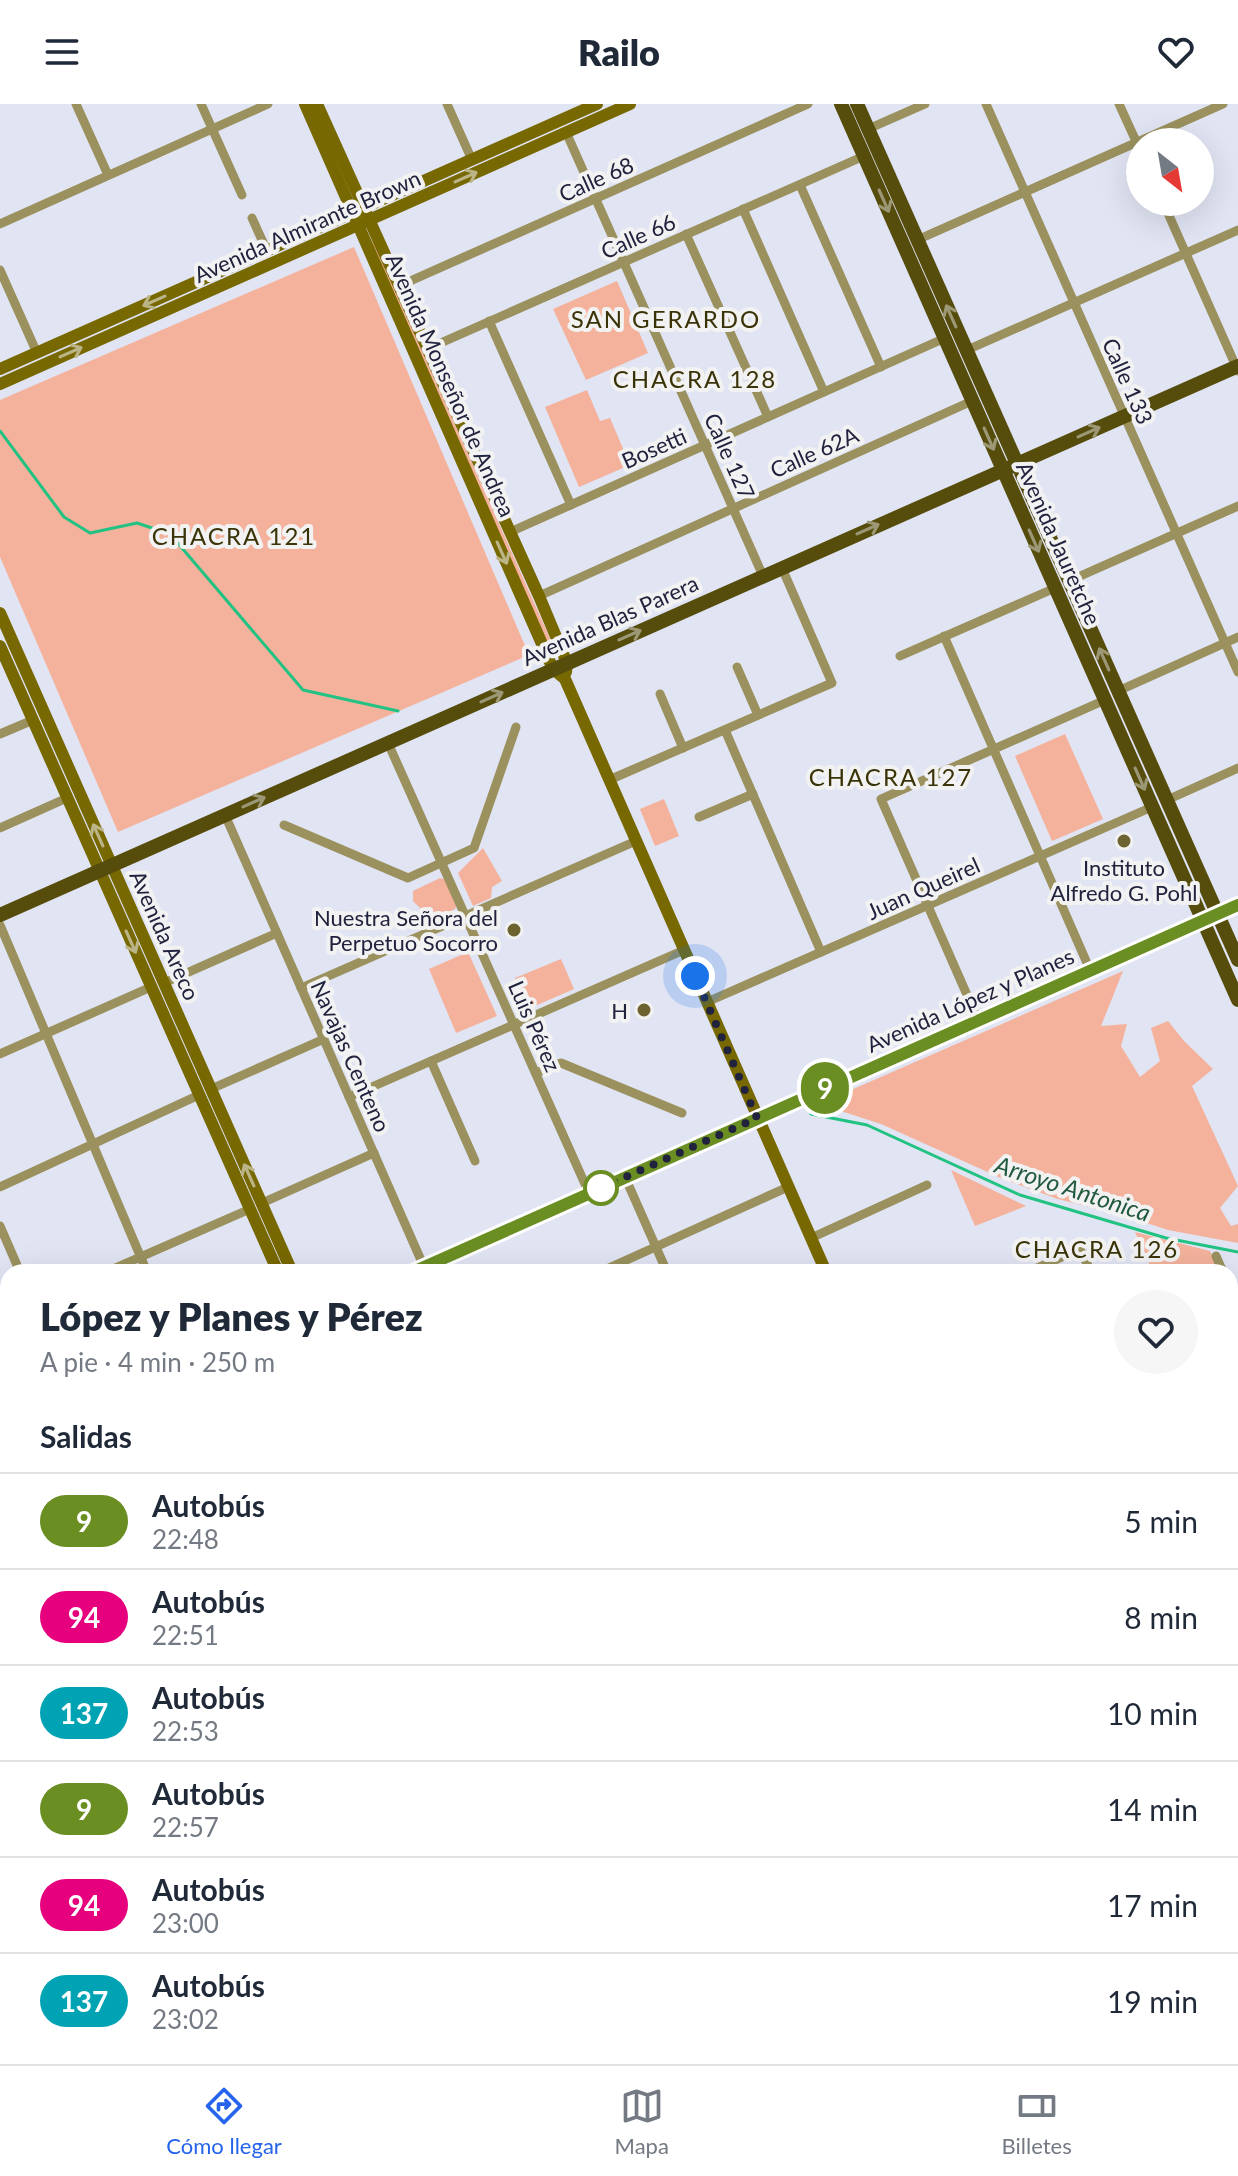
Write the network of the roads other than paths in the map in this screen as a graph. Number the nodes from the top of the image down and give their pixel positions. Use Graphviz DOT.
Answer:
graph roads {
  1 [pos="76,104"];
  2 [pos="201,104"];
  3 [pos="268,104"];
  4 [pos="305,104"];
  5 [pos="317,104"];
  6 [pos="447,104"];
  7 [pos="597,104"];
  8 [pos="630,104"];
  9 [pos="808,104"];
  10 [pos="841,104"];
  11 [pos="857,104"];
  12 [pos="925,104"];
  13 [pos="986,104"];
  14 [pos="1119,104"];
  15 [pos="1223,104"];
  16 [pos="583,107"];
  17 [pos="1130,128"];
  18 [pos="1174,128"];
  19 [pos="213,129"];
  20 [pos="868,129"];
  21 [pos="566,132"];
  22 [pos="1126,151"];
  23 [pos="864,156"];
  24 [pos="472,160"];
  25 [pos="108,175"];
  26 [pos="800,185"];
  27 [pos="1025,192"];
  28 [pos="242,195"];
  29 [pos="595,199"];
  30 [pos="743,209"];
  31 [pos="361,216"];
  32 [pos="1169,216"];
  33 [pos="252,218"];
  34 [pos="0,224"];
  35 [pos="1238,230"];
  36 [pos="686,234"];
  37 [pos="917,240"];
  38 [pos="267,251"];
  39 [pos="1186,253"];
  40 [pos="624,262"];
  41 [pos="0,270"];
  42 [pos="399,286"];
  43 [pos="1074,303"];
  44 [pos="489,321"];
  45 [pos="945,338"];
  46 [pos="427,349"];
  47 [pos="967,350"];
  48 [pos="37,353"];
  49 [pos="881,367"];
  50 [pos="1237,368"];
  51 [pos="0,369"];
  52 [pos="0,384"];
  53 [pos="824,392"];
  54 [pos="972,401"];
  55 [pos="1124,416"];
  56 [pos="768,417"];
  57 [pos="705,445"];
  58 [pos="1017,464"];
  59 [pos="1003,470"];
  60 [pos="571,505"];
  61 [pos="1238,506"];
  62 [pos="733,507"];
  63 [pos="510,532"];
  64 [pos="1176,533"];
  65 [pos="782,568"];
  66 [pos="763,576"];
  67 [pos="1069,581"];
  68 [pos="1055,588"];
  69 [pos="539,596"];
  70 [pos="0,613"];
  71 [pos="944,636"];
  72 [pos="1238,637"];
  73 [pos="1225,643"];
  74 [pos="4,649"];
  75 [pos="900,656"];
  76 [pos="737,667"];
  77 [pos="562,671"];
  78 [pos="1238,672"];
  79 [pos="1118,691"];
  80 [pos="660,694"];
  81 [pos="1105,700"];
  82 [pos="758,715"];
  83 [pos="33,720"];
  84 [pos="516,727"];
  85 [pos="725,730"];
  86 [pos="0,734"];
  87 [pos="388,743"];
  88 [pos="683,748"];
  89 [pos="993,749"];
  90 [pos="1238,768"];
  91 [pos="609,780"];
  92 [pos="753,794"];
  93 [pos="67,798"];
  94 [pos="1167,800"];
  95 [pos="1152,807"];
  96 [pos="225,815"];
  97 [pos="699,817"];
  98 [pos="284,825"];
  99 [pos="0,828"];
  100 [pos="636,841"];
  101 [pos="1040,856"];
  102 [pos="442,863"];
  103 [pos="106,868"];
  104 [pos="928,905"];
  105 [pos="1238,905"];
  106 [pos="1217,914"];
  107 [pos="0,915"];
  108 [pos="465,916"];
  109 [pos="1203,920"];
  110 [pos="0,925"];
  111 [pos="277,933"];
  112 [pos="684,950"];
  113 [pos="821,952"];
  114 [pos="1238,960"];
  115 [pos="1090,970"];
  116 [pos="158,985"];
  117 [pos="301,988"];
  118 [pos="1238,1000"];
  119 [pos="707,1002"];
  120 [pos="978,1020"];
  121 [pos="514,1024"];
  122 [pos="46,1033"];
  123 [pos="324,1039"];
  124 [pos="0,1054"];
  125 [pos="431,1061"];
  126 [pos="536,1073"];
  127 [pos="205,1092"];
  128 [pos="349,1097"];
  129 [pos="682,1113"];
  130 [pos="757,1118"];
  131 [pos="93,1144"];
  132 [pos="374,1153"];
  133 [pos="475,1161"];
  134 [pos="625,1177"];
  135 [pos="927,1185"];
  136 [pos="0,1187"];
  137 [pos="788,1187"];
  138 [pos="589,1193"];
  139 [pos="256,1206"];
  140 [pos="0,1226"];
  141 [pos="811,1238"];
  142 [pos="656,1247"];
  143 [pos="1216,1256"];
  144 [pos="141,1257"];
  145 [pos="17,1264"];
  146 [pos="125,1264"];
  147 [pos="144,1264"];
  148 [pos="275,1264"];
  149 [pos="288,1264"];
  150 [pos="417,1264"];
  151 [pos="446,1264"];
  152 [pos="618,1264"];
  153 [pos="663,1264"];
  154 [pos="822,1264"];
  155 [pos="1046,1264"];
  156 [pos="1087,1264"];
  157 [pos="1220,1264"];
  1 -- 25 [label="street"];
  2 -- 19 [label="street"];
  3 -- 19 [label="street"];
  4 -- 31 [label="main road, Avenida Monseñor de Andrea"];
  5 -- 31 [label="main road, Avenida Monseñor de Andrea"];
  6 -- 24 [label="street"];
  7 -- 16 [label="main road, Avenida Almirante Brown"];
  8 -- 21 [label="main road, Avenida Almirante Brown"];
  9 -- 29 [label="street, Calle 68"];
  10 -- 23 [label="main road, Avenida Jauretche"];
  11 -- 20 [label="main road, Avenida Jauretche"];
  12 -- 20 [label="street"];
  13 -- 27 [label="street, Calle 133"];
  14 -- 17 [label="street"];
  15 -- 18 [label="street"];
  16 -- 24 [label="main road, Avenida Almirante Brown"];
  19 -- 25 [label="street"];
  19 -- 28 [label="street"];
  20 -- 37 [label="main road, Avenida Jauretche"];
  21 -- 29 [label="street, Calle 127"];
  31 -- 21 [label="main road, Avenida Almirante Brown, one-way"];
  22 -- 27 [label="street"];
  23 -- 26 [label="street, Calle 66"];
  23 -- 45 [label="main road, Avenida Jauretche, one-way"];
  24 -- 31 [label="main road, Avenida Almirante Brown"];
  25 -- 34 [label="street"];
  26 -- 30 [label="street, Calle 66"];
  26 -- 49 [label="street"];
  27 -- 37 [label="street"];
  27 -- 43 [label="street, Calle 133"];
  29 -- 40 [label="street, Calle 127"];
  29 -- 42 [label="street, Calle 68"];
  30 -- 36 [label="street, Calle 66"];
  30 -- 53 [label="street"];
  31 -- 38 [label="main road, Avenida Almirante Brown"];
  31 -- 42 [label="main road, Avenida Monseñor de Andrea"];
  52 -- 31 [label="main road, Avenida Almirante Brown, one-way"];
  31 -- 77 [label="main road, Avenida Monseñor de Andrea, one-way"];
  32 -- 39 [label="street"];
  33 -- 38 [label="street"];
  35 -- 39 [label="street"];
  36 -- 40 [label="street, Calle 66"];
  36 -- 56 [label="street"];
  47 -- 37 [label="main road, Avenida Jauretche, one-way"];
  38 -- 48 [label="main road, Avenida Almirante Brown, one-way"];
  39 -- 43 [label="street"];
  39 -- 50 [label="street"];
  40 -- 44 [label="street, Calle 66"];
  40 -- 57 [label="street, Calle 127"];
  41 -- 48 [label="street"];
  42 -- 46 [label="main road, Avenida Monseñor de Andrea"];
  43 -- 47 [label="street"];
  43 -- 55 [label="street, Calle 133"];
  44 -- 46 [label="street, Calle 66"];
  44 -- 60 [label="street"];
  45 -- 49 [label="street, Bosetti"];
  45 -- 54 [label="main road, Avenida Jauretche"];
  46 -- 63 [label="main road, Avenida Monseñor de Andrea"];
  47 -- 58 [label="main road, Avenida Jauretche"];
  48 -- 51 [label="main road, Avenida Almirante Brown"];
  49 -- 53 [label="street, Bosetti"];
  50 -- 55 [label="main road, Avenida Blas Parera"];
  53 -- 56 [label="street, Bosetti"];
  54 -- 59 [label="main road, Avenida Jauretche, one-way"];
  54 -- 62 [label="street, Calle 62A"];
  58 -- 55 [label="main road, Avenida Blas Parera, one-way"];
  55 -- 64 [label="street, Calle 133"];
  56 -- 57 [label="street, Bosetti"];
  57 -- 60 [label="street, Bosetti"];
  57 -- 62 [label="street, Calle 127"];
  58 -- 59 [label="main road, Avenida Blas Parera"];
  58 -- 67 [label="main road, Avenida Jauretche"];
  65 -- 59 [label="main road, Avenida Blas Parera, one-way"];
  59 -- 68 [label="main road, Avenida Jauretche, one-way"];
  60 -- 63 [label="street, Bosetti"];
  61 -- 64 [label="street"];
  62 -- 66 [label="street, Calle 127"];
  62 -- 69 [label="street, Calle 62A"];
  63 -- 69 [label="main road, Avenida Monseñor de Andrea"];
  64 -- 67 [label="street"];
  64 -- 73 [label="street, Calle 133"];
  65 -- 66 [label="main road, Avenida Blas Parera"];
  65 -- 82 [label="street"];
  77 -- 66 [label="main road, Avenida Blas Parera, one-way"];
  79 -- 67 [label="main road, Avenida Jauretche, one-way"];
  68 -- 71 [label="street"];
  68 -- 81 [label="main road, Avenida Jauretche"];
  69 -- 77 [label="main road, Avenida Monseñor de Andrea"];
  70 -- 74 [label="main road, Avenida Areco"];
  71 -- 75 [label="street"];
  71 -- 89 [label="street"];
  72 -- 73 [label="street"];
  73 -- 78 [label="street, Calle 133"];
  73 -- 79 [label="street"];
  74 -- 83 [label="main road, Avenida Areco"];
  103 -- 74 [label="main road, Avenida Areco, one-way"];
  76 -- 82 [label="street"];
  87 -- 77 [label="main road, Avenida Blas Parera, one-way"];
  77 -- 91 [label="main road, Avenida Monseñor de Andrea"];
  79 -- 94 [label="main road, Avenida Jauretche"];
  80 -- 88 [label="street"];
  81 -- 89 [label="street"];
  81 -- 95 [label="main road, Avenida Jauretche, one-way"];
  82 -- 85 [label="street"];
  83 -- 86 [label="street"];
  83 -- 93 [label="main road, Avenida Areco"];
  84 -- 102 [label="street"];
  85 -- 88 [label="street"];
  85 -- 92 [label="street"];
  96 -- 87 [label="main road, Avenida Blas Parera, one-way"];
  87 -- 102 [label="street, Luis Pérez"];
  88 -- 91 [label="street"];
  89 -- 101 [label="street"];
  89 -- 104 [label="street"];
  90 -- 94 [label="street"];
  91 -- 100 [label="main road, Avenida Monseñor de Andrea"];
  92 -- 97 [label="street"];
  92 -- 113 [label="street"];
  93 -- 99 [label="street"];
  93 -- 103 [label="main road, Avenida Areco"];
  94 -- 106 [label="main road, Avenida Jauretche"];
  95 -- 101 [label="street, Juan Queirel"];
  95 -- 109 [label="main road, Avenida Jauretche"];
  96 -- 103 [label="main road, Avenida Blas Parera"];
  96 -- 111 [label="street, Navajas Centeno"];
  98 -- 102 [label="street"];
  100 -- 108 [label="street"];
  100 -- 112 [label="main road, Avenida Monseñor de Andrea"];
  101 -- 104 [label="street, Juan Queirel"];
  101 -- 115 [label="street"];
  102 -- 108 [label="street, Luis Pérez"];
  103 -- 107 [label="main road, Avenida Blas Parera"];
  103 -- 116 [label="main road, Avenida Areco"];
  104 -- 113 [label="street, Juan Queirel"];
  104 -- 120 [label="street"];
  105 -- 106 [label="main road, Avenida López y Planes"];
  106 -- 109 [label="main road, Avenida López y Planes"];
  106 -- 114 [label="main road, Avenida Jauretche"];
  108 -- 117 [label="street"];
  108 -- 121 [label="street, Luis Pérez"];
  109 -- 115 [label="main road, Avenida López y Planes"];
  109 -- 118 [label="main road, Avenida Jauretche"];
  110 -- 122 [label="street"];
  111 -- 116 [label="street"];
  111 -- 117 [label="street, Navajas Centeno"];
  112 -- 119 [label="main road, Avenida Monseñor de Andrea"];
  112 -- 121 [label="street"];
  113 -- 119 [label="street, Juan Queirel"];
  115 -- 120 [label="main road, Avenida López y Planes"];
  116 -- 122 [label="street"];
  116 -- 127 [label="main road, Avenida Areco"];
  117 -- 123 [label="street, Navajas Centeno"];
  119 -- 130 [label="main road, Avenida Monseñor de Andrea"];
  120 -- 130 [label="main road, Avenida López y Planes"];
  121 -- 125 [label="street"];
  121 -- 126 [label="street, Luis Pérez"];
  122 -- 124 [label="street"];
  122 -- 131 [label="street"];
  123 -- 127 [label="street"];
  123 -- 128 [label="street, Navajas Centeno"];
  125 -- 128 [label="street"];
  125 -- 133 [label="street"];
  126 -- 129 [label="street"];
  126 -- 138 [label="street, Luis Pérez"];
  127 -- 131 [label="street"];
  127 -- 139 [label="main road, Avenida Areco"];
  128 -- 132 [label="street, Navajas Centeno"];
  130 -- 134 [label="main road, Avenida López y Planes"];
  130 -- 137 [label="main road, Avenida Monseñor de Andrea"];
  131 -- 136 [label="street"];
  131 -- 144 [label="street"];
  132 -- 139 [label="street"];
  132 -- 150 [label="street, Navajas Centeno"];
  134 -- 138 [label="main road, Avenida López y Planes"];
  134 -- 142 [label="street"];
  135 -- 141 [label="street"];
  137 -- 141 [label="main road, Avenida Monseñor de Andrea"];
  137 -- 142 [label="street"];
  138 -- 151 [label="main road, Avenida López y Planes"];
  139 -- 144 [label="street"];
  139 -- 148 [label="main road, Avenida Areco"];
  139 -- 149 [label="main road, Avenida Areco"];
  140 -- 145 [label="street"];
  141 -- 154 [label="main road, Avenida Monseñor de Andrea"];
  142 -- 152 [label="street"];
  142 -- 153 [label="street"];
  143 -- 157 [label="street"];
  144 -- 146 [label="street"];
  144 -- 147 [label="street"];
  155 -- 156 [label="street"];
}
